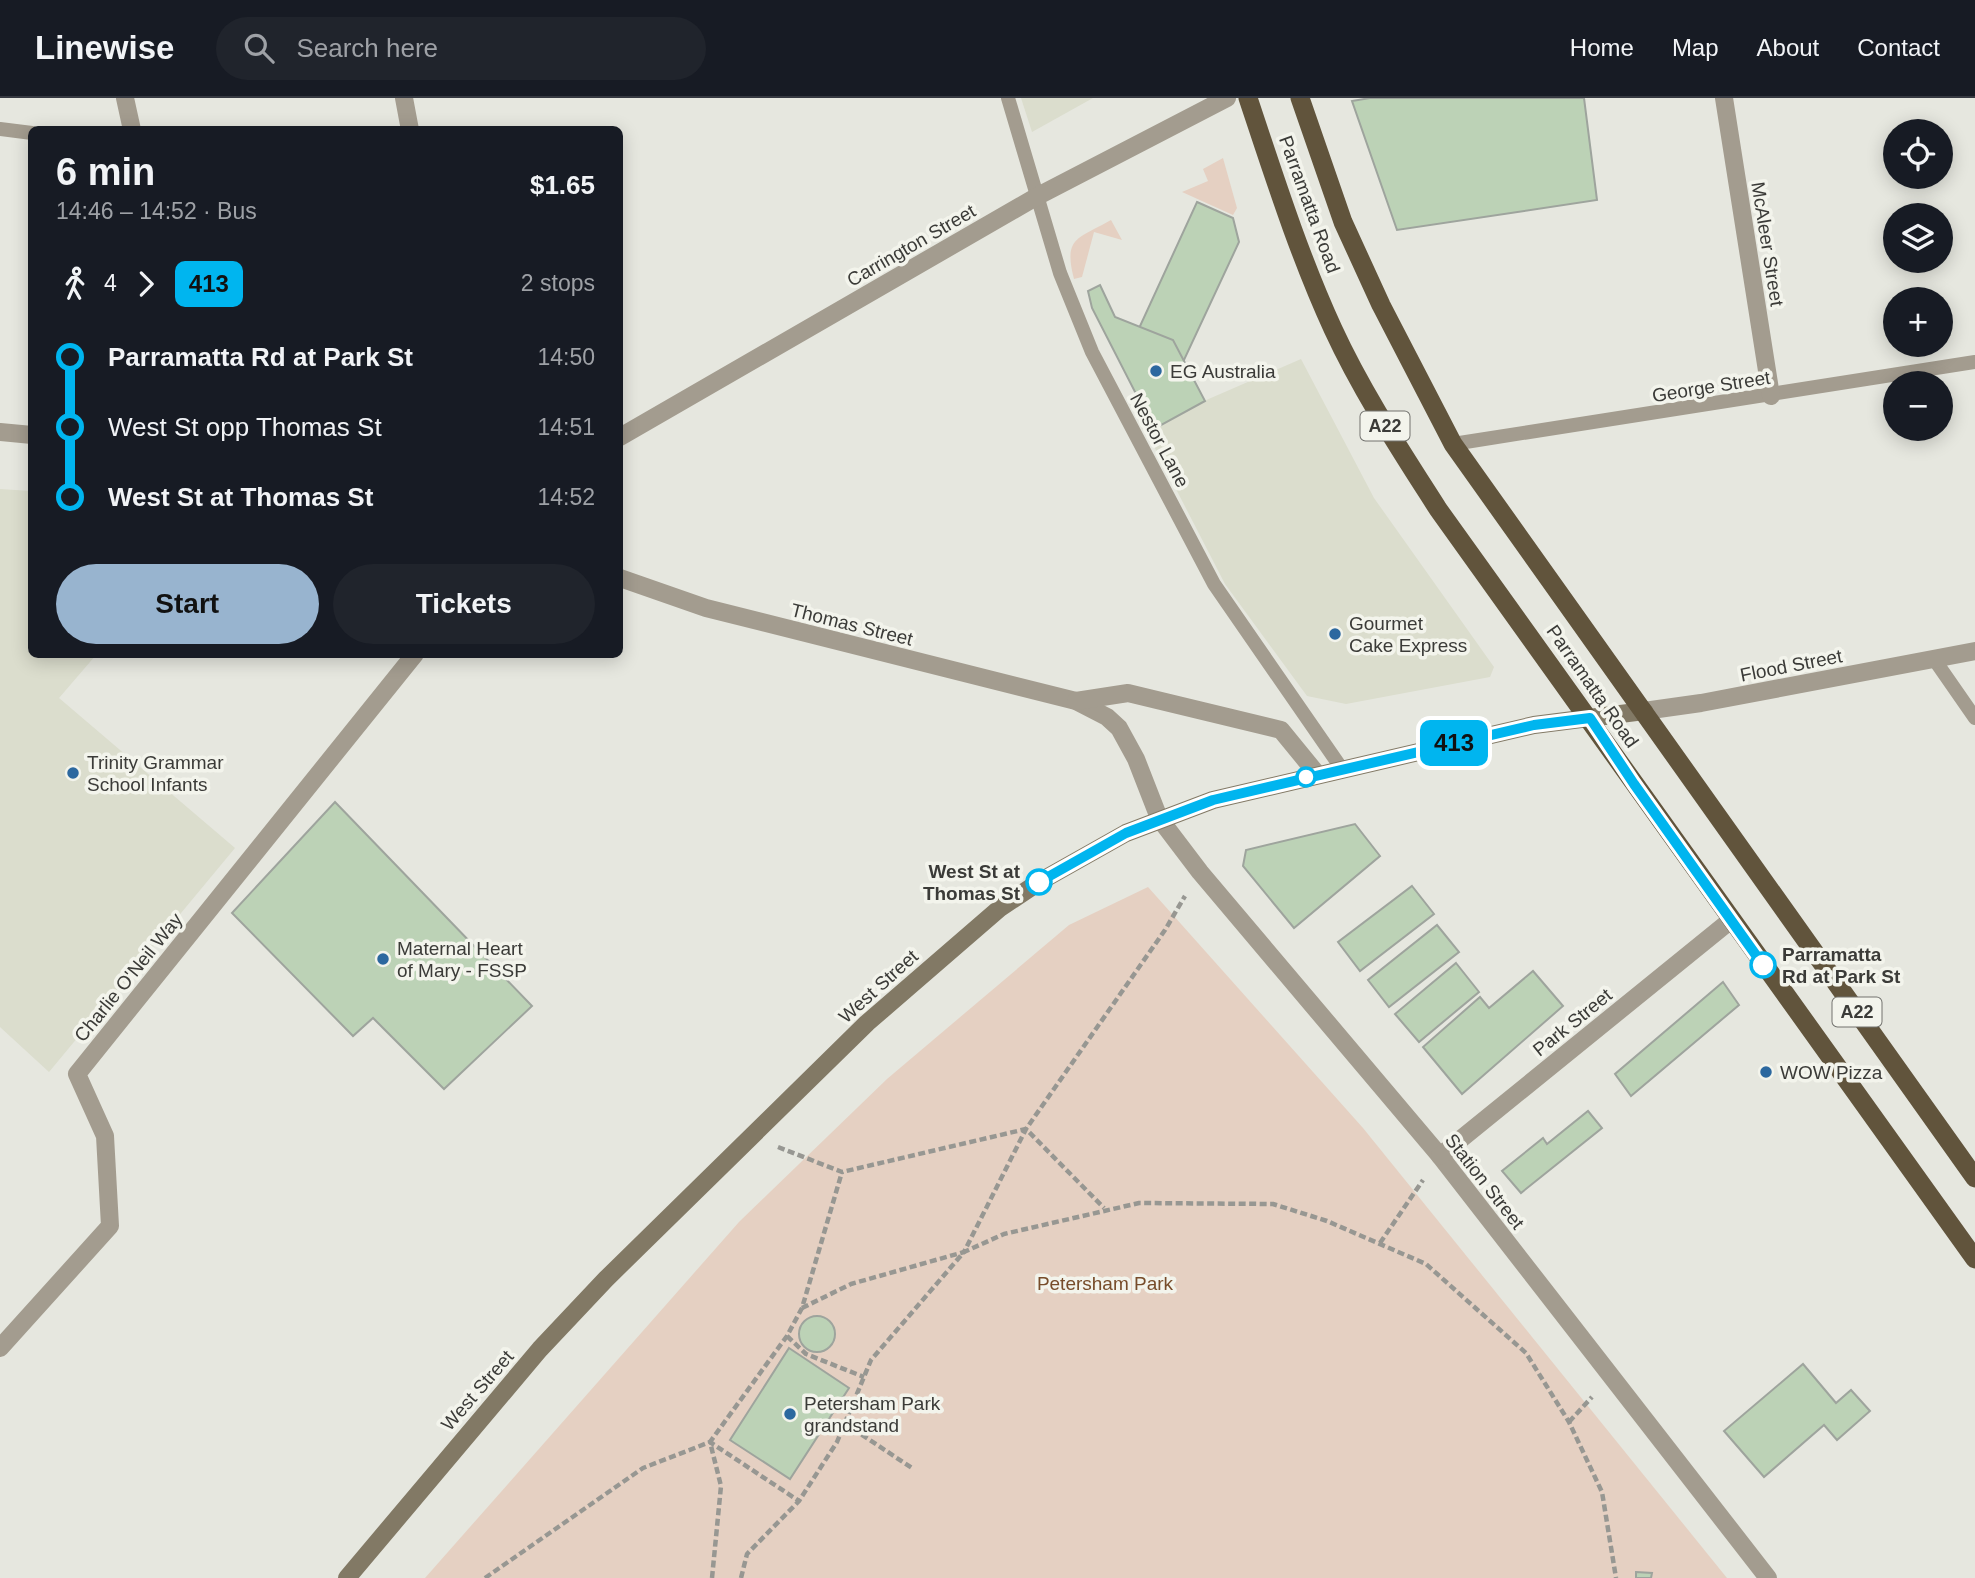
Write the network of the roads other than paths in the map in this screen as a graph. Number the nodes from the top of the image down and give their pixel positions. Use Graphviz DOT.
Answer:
graph roads {
  1 [pos="125,98"];
  2 [pos="404,98"];
  3 [pos="1008,98"];
  4 [pos="1227,98"];
  5 [pos="1248,98"];
  6 [pos="1300,98"];
  7 [pos="1724,98"];
  8 [pos="131,126"];
  9 [pos="409,126"];
  10 [pos="0,129"];
  11 [pos="28,132"];
  12 [pos="1037,197"];
  13 [pos="1975,362"];
  14 [pos="1771,396"];
  15 [pos="0,432"];
  16 [pos="28,435"];
  17 [pos="623,435"];
  18 [pos="1453,444"];
  19 [pos="623,579"];
  20 [pos="1975,651"];
  21 [pos="412,658"];
  22 [pos="1934,659"];
  23 [pos="1076,701"];
  24 [pos="1644,711"];
  25 [pos="1615,714"];
  26 [pos="1590,718"];
  27 [pos="1975,718"];
  28 [pos="1342,768"];
  29 [pos="1317,774"];
  30 [pos="1159,818"];
  31 [pos="1731,920"];
  32 [pos="1440,1156"];
  33 [pos="1975,1178"];
  34 [pos="1975,1259"];
  35 [pos="0,1348"];
  36 [pos="346,1578"];
  37 [pos="1768,1578"];
  1 -- 8 [label="street"];
  2 -- 9 [label="street"];
  3 -- 12 [label="lane, Nestor Lane"];
  4 -- 12 [label="street, Carrington Street"];
  5 -- 26 [label="highway, Parramatta Road / A22"];
  6 -- 18 [label="highway, Parramatta Road / A22"];
  7 -- 14 [label="street, McAleer Street"];
  10 -- 11 [label="lane"];
  12 -- 17 [label="street, Carrington Street"];
  12 -- 28 [label="lane, Nestor Lane"];
  13 -- 14 [label="lane, George Street"];
  14 -- 18 [label="lane, George Street"];
  15 -- 16 [label="street"];
  18 -- 24 [label="highway, Parramatta Road / A22"];
  19 -- 23 [label="street, Thomas Street"];
  20 -- 22 [label="street, Flood Street"];
  21 -- 35 [label="street, Charlie O'Neil Way"];
  22 -- 24 [label="street, Flood Street"];
  22 -- 27 [label="lane"];
  23 -- 29 [label="street, Thomas Street"];
  23 -- 30 [label="street, Thomas Street"];
  24 -- 25 [label="main road, Flood Street"];
  24 -- 33 [label="highway, Parramatta Road / A22"];
  25 -- 26 [label="main road, West Street"];
  26 -- 28 [label="main road, West Street"];
  26 -- 31 [label="highway, Parramatta Road / A22"];
  28 -- 29 [label="main road, West Street"];
  29 -- 30 [label="main road, West Street"];
  30 -- 32 [label="street, Station Street"];
  30 -- 36 [label="main road, West Street"];
  31 -- 32 [label="street, Park Street"];
  31 -- 34 [label="highway, Parramatta Road / A22"];
  32 -- 37 [label="street, Station Street"];
}
